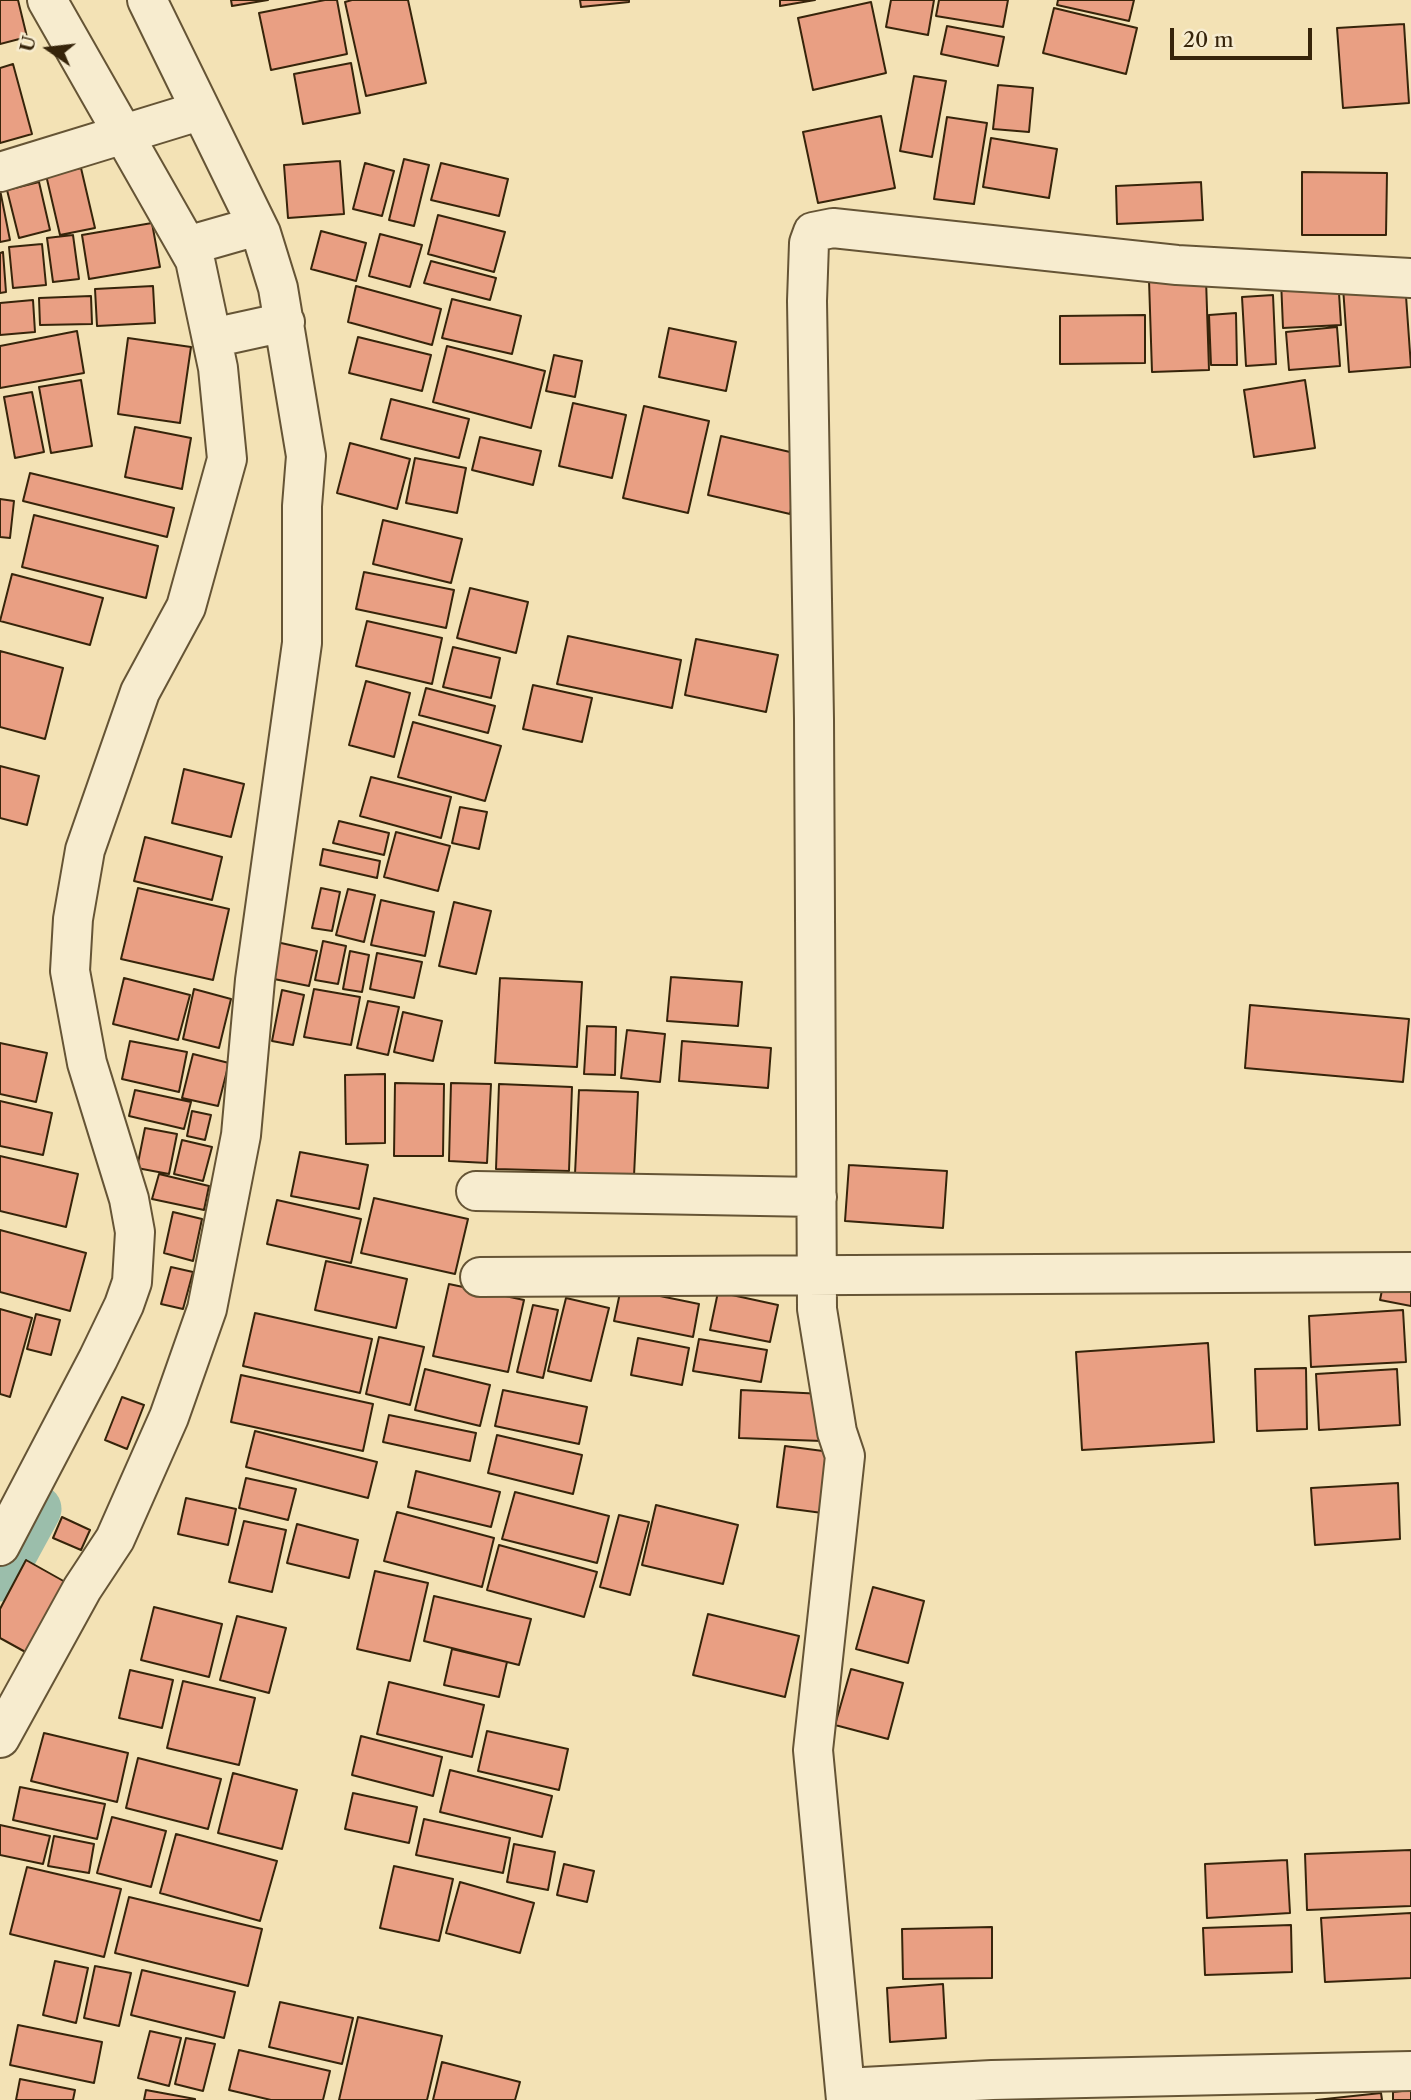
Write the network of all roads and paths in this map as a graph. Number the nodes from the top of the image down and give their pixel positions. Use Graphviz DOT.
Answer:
graph roads {
  1 [pos="47,0"];
  2 [pos="147,0"];
  3 [pos="156,124"];
  4 [pos="0,172"];
  5 [pos="219,238"];
  6 [pos="1411,278"];
  7 [pos="245,331"];
  8 [pos="476,1191"];
  9 [pos="817,1197"];
  10 [pos="1411,1272"];
  11 [pos="480,1277"];
  12 [pos="818,1277"];
  13 [pos="0,1546"];
  14 [pos="0,1738"];
  15 [pos="1411,2071"];
  16 [pos="845,2094"];
  1 -- 3 [label="street"];
  2 -- 3 [label="street"];
  3 -- 4 [label="street"];
  3 -- 5 [label="street"];
  3 -- 5 [label="street"];
  5 -- 7 [label="street"];
  5 -- 7 [label="street"];
  6 -- 9 [label="street"];
  7 -- 13 [label="street"];
  7 -- 14 [label="street"];
  8 -- 9 [label="street"];
  9 -- 12 [label="street"];
  10 -- 12 [label="street"];
  11 -- 12 [label="street"];
  12 -- 16 [label="street"];
  15 -- 16 [label="street"];
}
